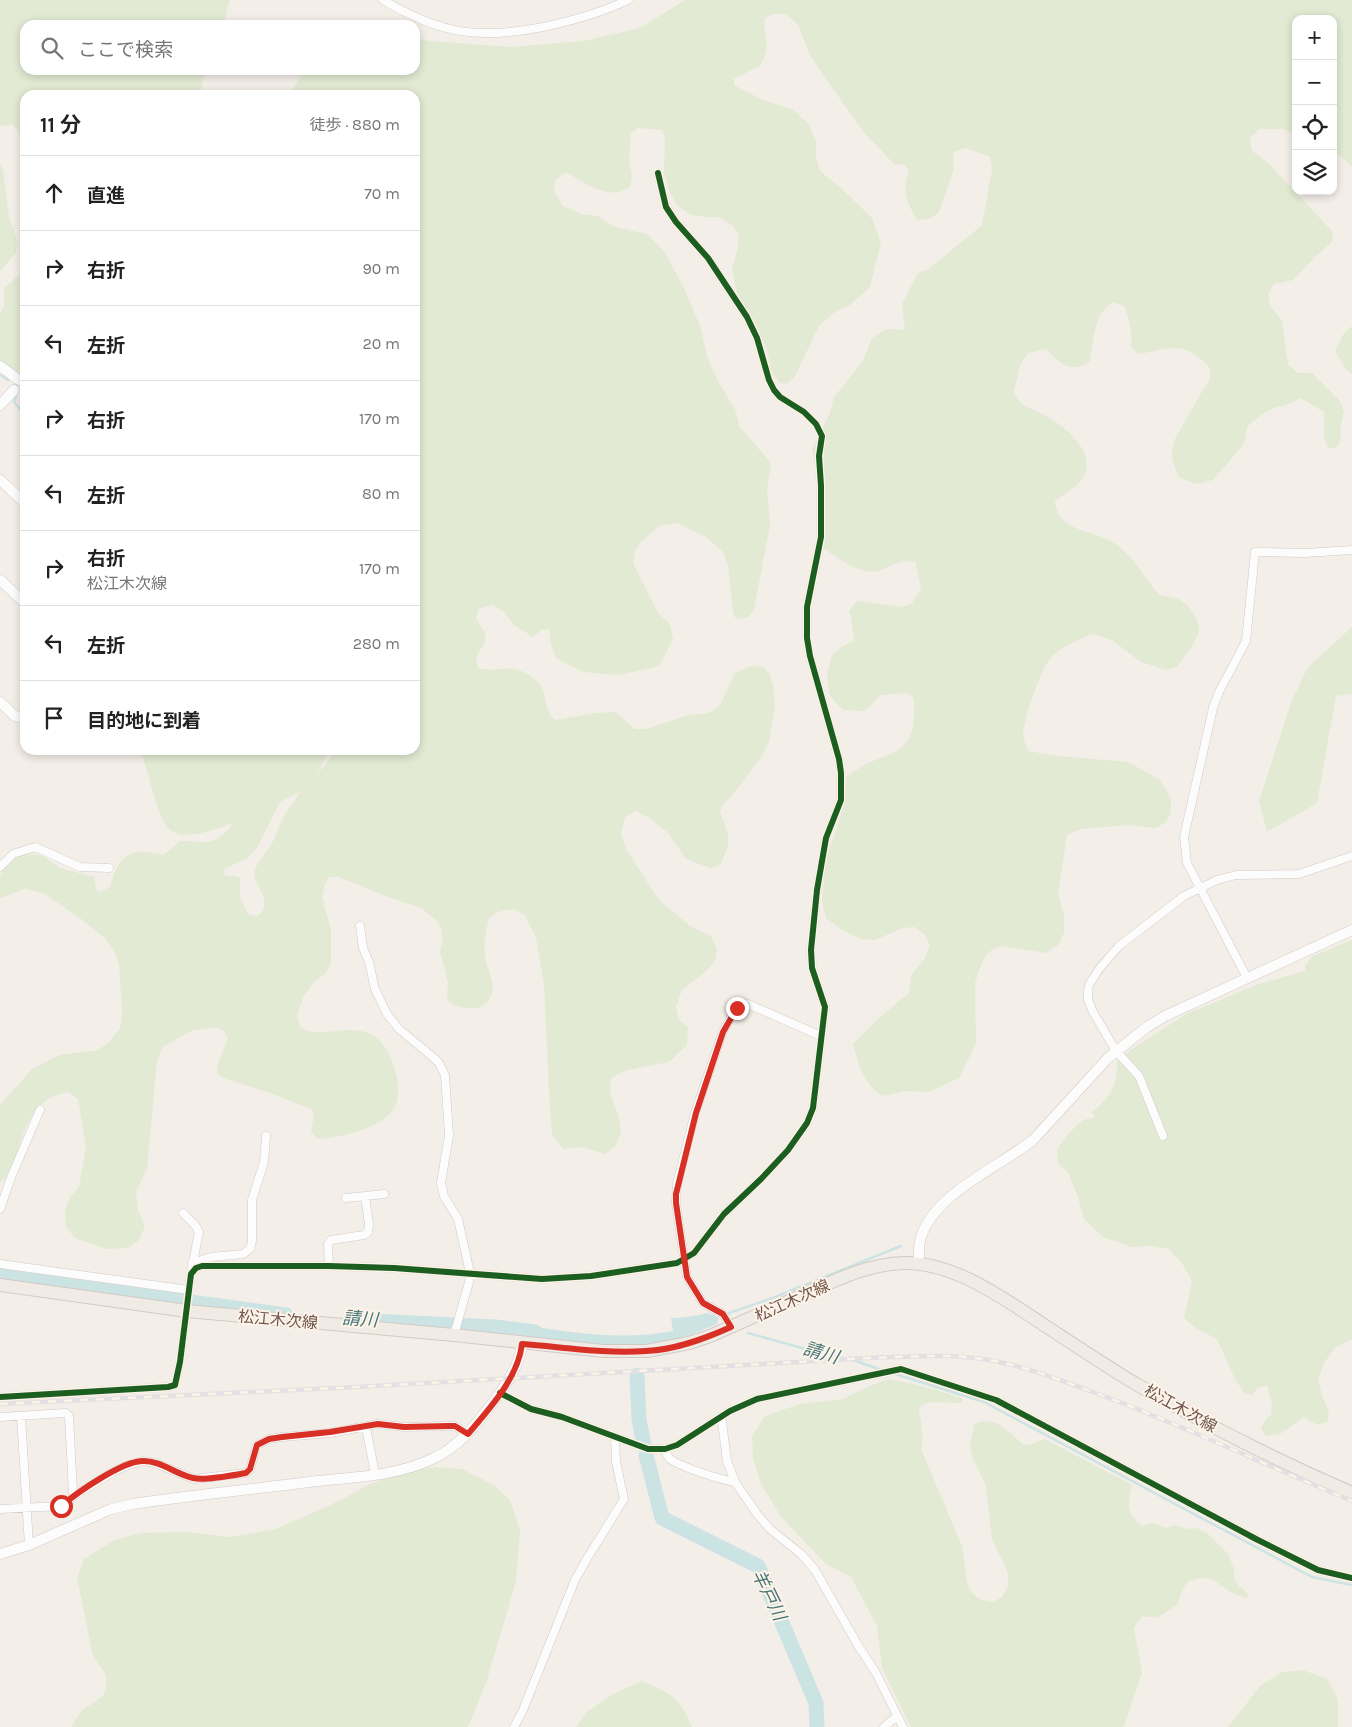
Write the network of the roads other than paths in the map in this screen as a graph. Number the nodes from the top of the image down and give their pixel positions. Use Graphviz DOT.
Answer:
graph roads {
  1 [pos="382,0"];
  2 [pos="628,0"];
  3 [pos="658,172"];
  4 [pos="0,366"];
  5 [pos="19,380"];
  6 [pos="14,390"];
  7 [pos="0,405"];
  8 [pos="0,480"];
  9 [pos="20,498"];
  10 [pos="1352,550"];
  11 [pos="0,580"];
  12 [pos="20,598"];
  13 [pos="0,702"];
  14 [pos="20,718"];
  15 [pos="1352,856"];
  16 [pos="0,867"];
  17 [pos="109,868"];
  18 [pos="1199,888"];
  19 [pos="360,926"];
  20 [pos="1352,930"];
  21 [pos="1247,978"];
  22 [pos="821,1036"];
  23 [pos="1116,1051"];
  24 [pos="40,1110"];
  25 [pos="266,1136"];
  26 [pos="1163,1136"];
  27 [pos="384,1194"];
  28 [pos="365,1196"];
  29 [pos="346,1198"];
  30 [pos="0,1210"];
  31 [pos="183,1212"];
  32 [pos="685,1259"];
  33 [pos="192,1263"];
  34 [pos="0,1264"];
  35 [pos="919,1264"];
  36 [pos="330,1266"];
  37 [pos="470,1273"];
  38 [pos="191,1274"];
  39 [pos="0,1285"];
  40 [pos="189,1290"];
  41 [pos="187,1311"];
  42 [pos="731,1327"];
  43 [pos="455,1332"];
  44 [pos="522,1344"];
  45 [pos="500,1393"];
  46 [pos="0,1397"];
  47 [pos="21,1416"];
  48 [pos="0,1417"];
  49 [pos="719,1417"];
  50 [pos="366,1427"];
  51 [pos="468,1434"];
  52 [pos="614,1438"];
  53 [pos="665,1449"];
  54 [pos="375,1474"];
  55 [pos="735,1482"];
  56 [pos="1352,1492"];
  57 [pos="75,1495"];
  58 [pos="27,1507"];
  59 [pos="0,1509"];
  60 [pos="29,1545"];
  61 [pos="0,1554"];
  62 [pos="1352,1578"];
  63 [pos="897,1716"];
  64 [pos="514,1727"];
  65 [pos="884,1727"];
  66 [pos="903,1727"];
  1 -- 2 [label="street"];
  3 -- 22 [label="street"];
  4 -- 5 [label="street"];
  6 -- 7 [label="street"];
  8 -- 9 [label="street"];
  10 -- 18 [label="street"];
  11 -- 12 [label="street"];
  13 -- 14 [label="street"];
  15 -- 18 [label="street"];
  16 -- 17 [label="street"];
  18 -- 21 [label="street"];
  18 -- 23 [label="street"];
  19 -- 37 [label="street"];
  20 -- 21 [label="street"];
  21 -- 23 [label="street"];
  22 -- 32 [label="street"];
  22 -- 32 [label="street"];
  23 -- 26 [label="street"];
  23 -- 35 [label="street"];
  24 -- 30 [label="street"];
  25 -- 33 [label="street"];
  27 -- 28 [label="street"];
  28 -- 29 [label="street"];
  28 -- 36 [label="street"];
  31 -- 33 [label="street"];
  32 -- 37 [label="street"];
  32 -- 42 [label="street"];
  33 -- 38 [label="street"];
  34 -- 40 [label="street"];
  35 -- 42 [label="main road, 松江木次線"];
  35 -- 56 [label="main road, 松江木次線"];
  36 -- 37 [label="street"];
  36 -- 38 [label="street"];
  37 -- 43 [label="street"];
  38 -- 40 [label="street"];
  39 -- 41 [label="main road, 松江木次線"];
  40 -- 41 [label="street"];
  41 -- 43 [label="main road, 松江木次線"];
  41 -- 46 [label="street"];
  42 -- 44 [label="main road, 松江木次線"];
  43 -- 44 [label="main road, 松江木次線"];
  44 -- 45 [label="street"];
  45 -- 51 [label="street"];
  45 -- 52 [label="street"];
  47 -- 48 [label="street"];
  47 -- 57 [label="street"];
  47 -- 58 [label="street"];
  49 -- 53 [label="street"];
  49 -- 55 [label="street"];
  49 -- 62 [label="street"];
  50 -- 51 [label="street"];
  50 -- 54 [label="street"];
  50 -- 57 [label="street"];
  51 -- 54 [label="street"];
  52 -- 53 [label="street"];
  52 -- 64 [label="street"];
  53 -- 55 [label="street"];
  54 -- 60 [label="street"];
  55 -- 63 [label="street"];
  57 -- 58 [label="street"];
  58 -- 59 [label="street"];
  58 -- 60 [label="street"];
  60 -- 61 [label="street"];
  63 -- 65 [label="street"];
  63 -- 66 [label="street"];
}
